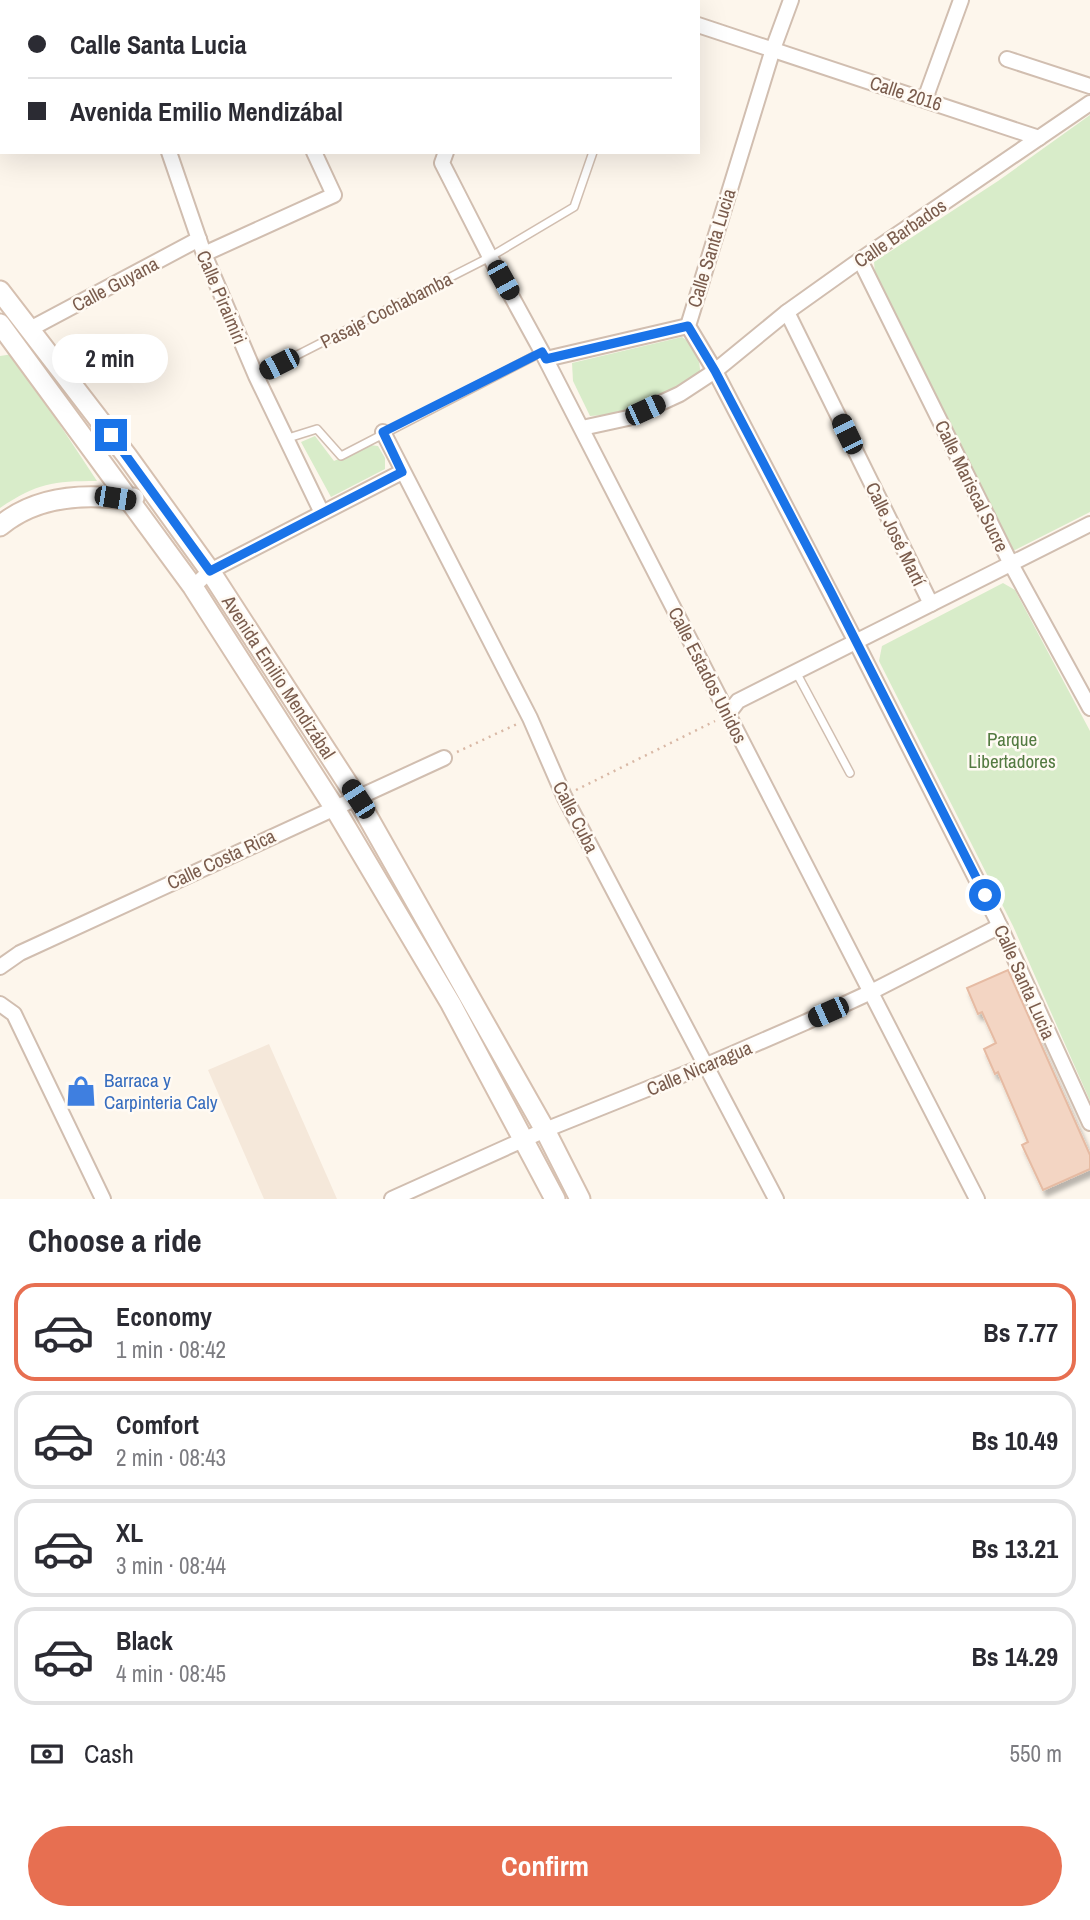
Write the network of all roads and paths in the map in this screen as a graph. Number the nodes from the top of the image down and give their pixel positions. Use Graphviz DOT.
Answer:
graph roads {
  1 [pos="791,0"];
  2 [pos="961,0"];
  3 [pos="700,26"];
  4 [pos="767,47"];
  5 [pos="1007,59"];
  6 [pos="1090,86"];
  7 [pos="925,99"];
  8 [pos="1090,103"];
  9 [pos="1040,138"];
  10 [pos="170,154"];
  11 [pos="315,154"];
  12 [pos="445,154"];
  13 [pos="592,154"];
  14 [pos="201,246"];
  15 [pos="490,257"];
  16 [pos="860,260"];
  17 [pos="0,291"];
  18 [pos="787,312"];
  19 [pos="0,324"];
  20 [pos="688,326"];
  21 [pos="30,329"];
  22 [pos="544,355"];
  23 [pos="715,371"];
  24 [pos="256,376"];
  25 [pos="582,428"];
  26 [pos="383,432"];
  27 [pos="285,439"];
  28 [pos="402,472"];
  29 [pos="148,487"];
  30 [pos="131,500"];
  31 [pos="322,513"];
  32 [pos="1090,524"];
  33 [pos="0,526"];
  34 [pos="1011,564"];
  35 [pos="210,571"];
  36 [pos="192,587"];
  37 [pos="931,604"];
  38 [pos="856,642"];
  39 [pos="796,672"];
  40 [pos="1090,708"];
  41 [pos="728,714"];
  42 [pos="530,718"];
  43 [pos="444,758"];
  44 [pos="850,773"];
  45 [pos="564,796"];
  46 [pos="358,799"];
  47 [pos="334,807"];
  48 [pos="1000,926"];
  49 [pos="0,967"];
  50 [pos="871,992"];
  51 [pos="0,1004"];
  52 [pos="708,1065"];
  53 [pos="1090,1123"];
  54 [pos="545,1130"];
  55 [pos="525,1140"];
  56 [pos="103,1199"];
  57 [pos="392,1199"];
  58 [pos="555,1199"];
  59 [pos="580,1199"];
  60 [pos="776,1199"];
  61 [pos="976,1199"];
  1 -- 4 [label="street, Calle Santa Lucia"];
  2 -- 7 [label="street"];
  3 -- 4 [label="street, Calle 2016"];
  4 -- 7 [label="street, Calle 2016"];
  4 -- 20 [label="street, Calle Santa Lucia"];
  5 -- 6 [label="street"];
  7 -- 9 [label="street, Calle 2016"];
  8 -- 9 [label="street, Calle Barbados"];
  9 -- 16 [label="street, Calle Barbados"];
  10 -- 14 [label="street, Calle Piraimiri"];
  11 -- 14 [label="street, Calle Guyana"];
  12 -- 15 [label="street, Calle Estados Unidos"];
  13 -- 15 [label="lane, Pasaje Cochabamba"];
  14 -- 21 [label="street, Calle Guyana"];
  14 -- 24 [label="street, Calle Piraimiri"];
  15 -- 22 [label="street, Calle Estados Unidos"];
  15 -- 24 [label="lane, Pasaje Cochabamba"];
  16 -- 18 [label="street, Calle Barbados"];
  16 -- 34 [label="street, Calle Mariscal Sucre"];
  17 -- 21 [label="main road, Avenida Emilio Mendizábal"];
  18 -- 23 [label="street, Calle Barbados"];
  18 -- 37 [label="street, Calle José Martí"];
  19 -- 30 [label="main road, Avenida Emilio Mendizábal"];
  20 -- 22 [label="street"];
  20 -- 23 [label="street, Calle Santa Lucia"];
  21 -- 29 [label="main road, Avenida Emilio Mendizábal"];
  22 -- 25 [label="street, Calle Estados Unidos"];
  22 -- 26 [label="lane"];
  23 -- 25 [label="street, Calle Barbados"];
  23 -- 38 [label="street, Calle Santa Lucia"];
  24 -- 27 [label="street, Calle Piraimiri"];
  25 -- 41 [label="street, Calle Estados Unidos"];
  26 -- 27 [label="lane"];
  26 -- 28 [label="street, Calle Cuba"];
  27 -- 31 [label="street, Calle Piraimiri"];
  28 -- 31 [label="street"];
  28 -- 42 [label="street, Calle Cuba"];
  29 -- 30 [label="main road"];
  29 -- 35 [label="main road, Avenida Emilio Mendizábal"];
  30 -- 33 [label="main road"];
  30 -- 36 [label="main road, Avenida Emilio Mendizábal"];
  31 -- 35 [label="street"];
  32 -- 34 [label="street"];
  34 -- 37 [label="street"];
  34 -- 40 [label="street, Calle Mariscal Sucre"];
  35 -- 36 [label="street"];
  35 -- 46 [label="main road, Avenida Emilio Mendizábal"];
  36 -- 47 [label="main road, Avenida Emilio Mendizábal"];
  37 -- 38 [label="street"];
  38 -- 39 [label="street"];
  38 -- 48 [label="street, Calle Santa Lucia"];
  39 -- 41 [label="street"];
  39 -- 44 [label="lane"];
  41 -- 45 [label="path"];
  41 -- 50 [label="street, Calle Estados Unidos"];
  42 -- 43 [label="path"];
  42 -- 45 [label="street, Calle Cuba"];
  43 -- 46 [label="street, Calle Costa Rica"];
  45 -- 52 [label="street, Calle Cuba"];
  46 -- 47 [label="street, Calle Costa Rica"];
  46 -- 54 [label="main road, Avenida Emilio Mendizábal"];
  47 -- 49 [label="street, Calle Costa Rica"];
  47 -- 55 [label="main road, Avenida Emilio Mendizábal"];
  48 -- 50 [label="street, Calle Nicaragua"];
  48 -- 53 [label="street, Calle Santa Lucia"];
  50 -- 52 [label="street, Calle Nicaragua"];
  50 -- 61 [label="street, Calle Estados Unidos"];
  51 -- 56 [label="street"];
  52 -- 54 [label="street, Calle Nicaragua"];
  52 -- 60 [label="street, Calle Cuba"];
  54 -- 55 [label="street, Calle Nicaragua"];
  54 -- 59 [label="main road, Avenida Emilio Mendizábal"];
  55 -- 57 [label="street, Calle Nicaragua"];
  55 -- 58 [label="main road, Avenida Emilio Mendizábal"];
}
